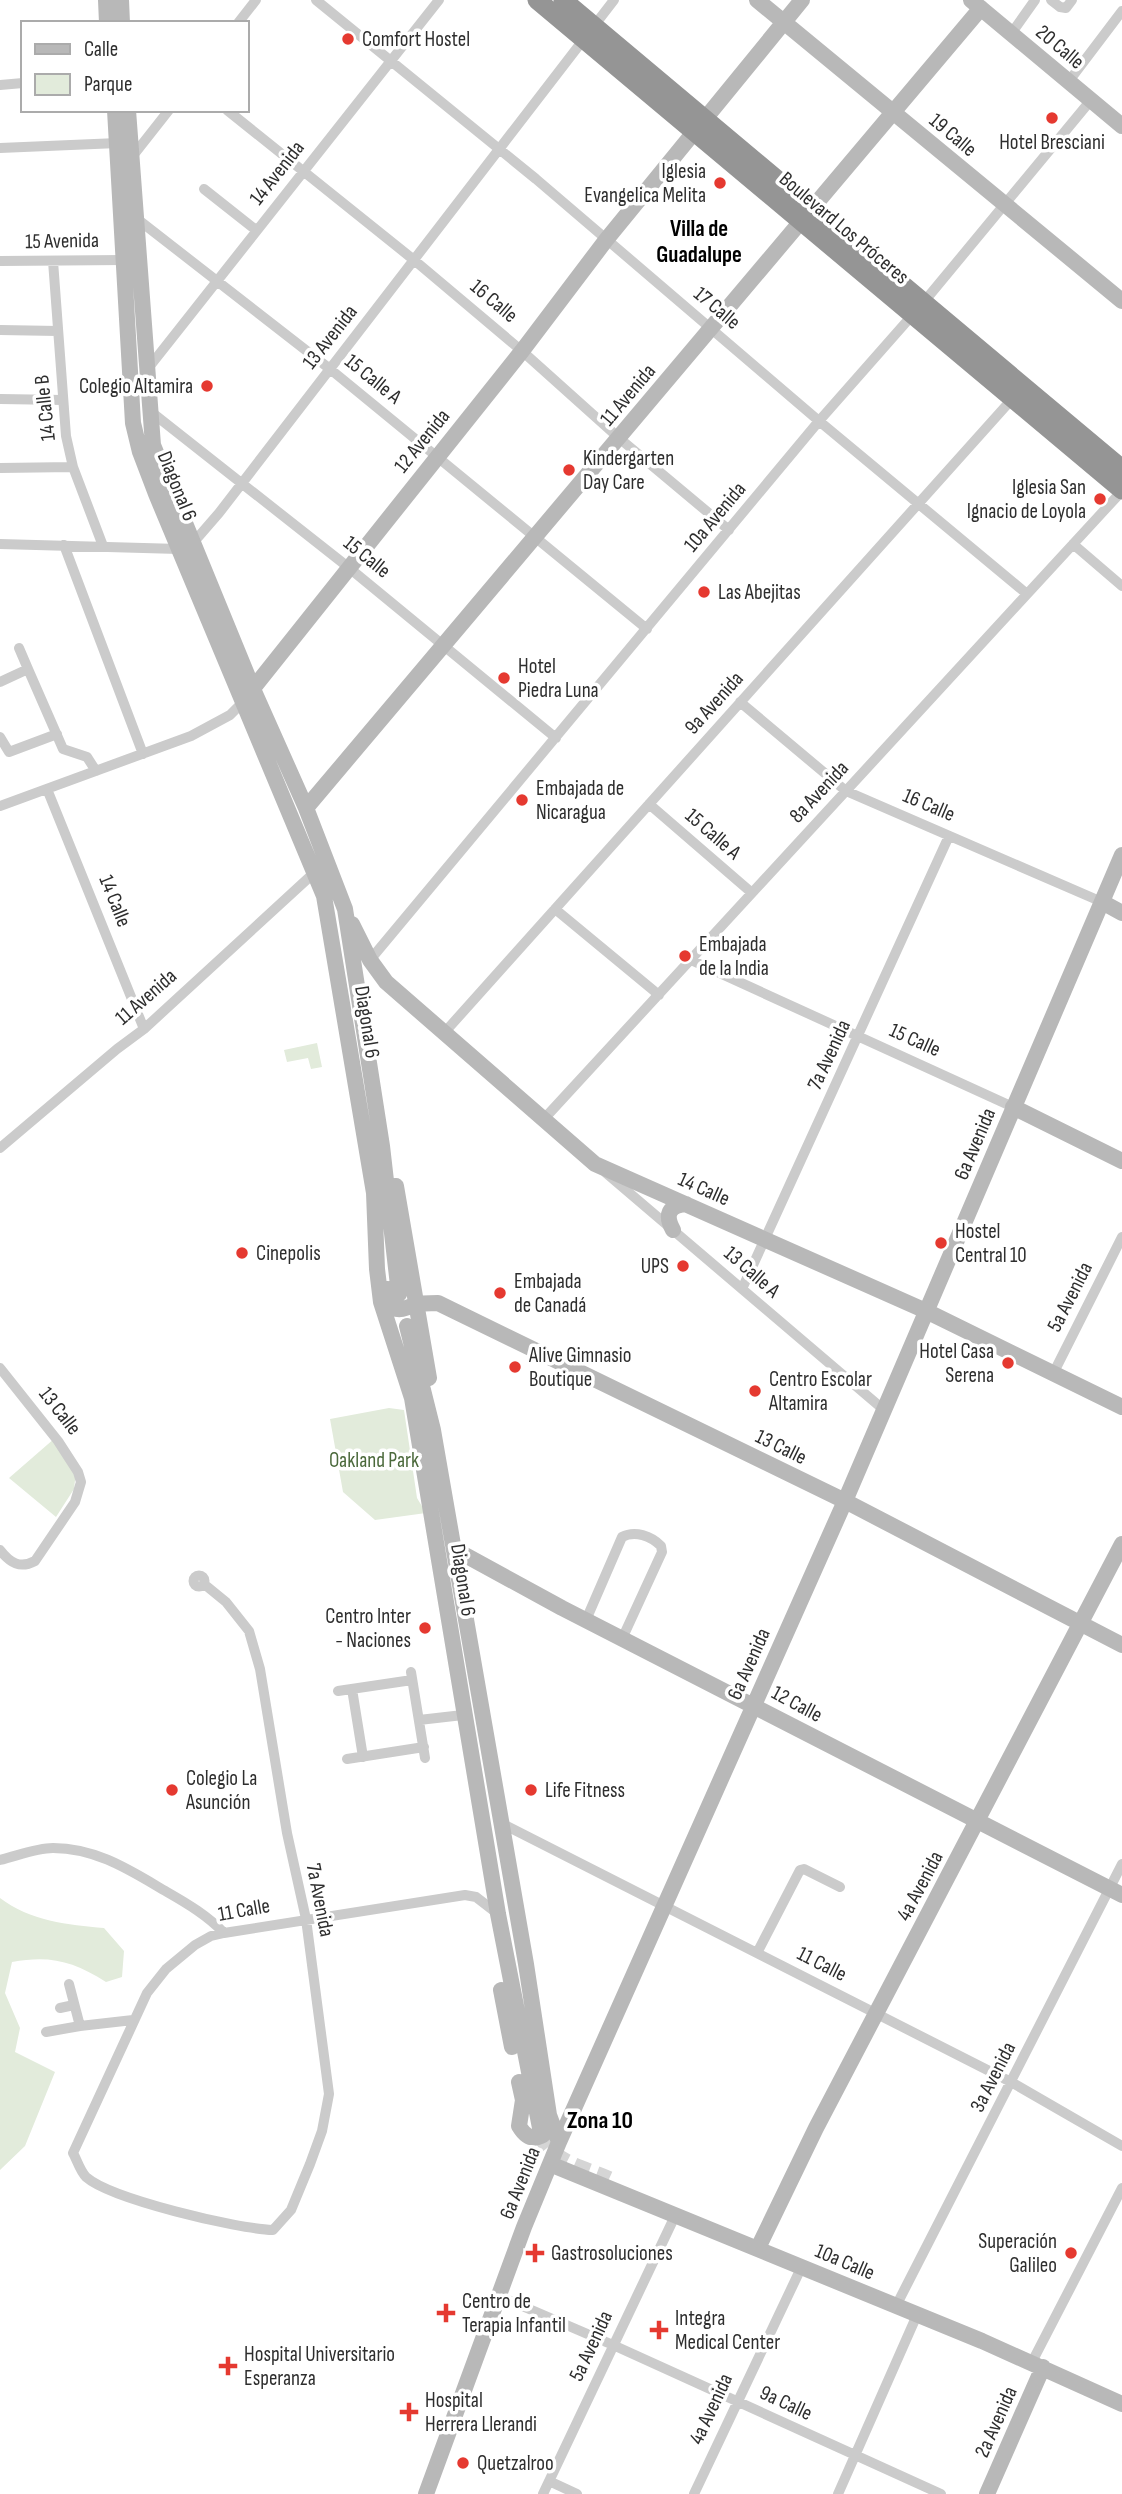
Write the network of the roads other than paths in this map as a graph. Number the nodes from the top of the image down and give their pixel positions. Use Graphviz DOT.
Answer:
graph roads {
  1 [pos="106,0"];
  2 [pos="121,0"];
  3 [pos="256,0"];
  4 [pos="316,0"];
  5 [pos="439,0"];
  6 [pos="537,0"];
  7 [pos="563,0"];
  8 [pos="614,0"];
  9 [pos="757,0"];
  10 [pos="802,0"];
  11 [pos="1027,0"];
  12 [pos="1035,0"];
  13 [pos="1051,0"];
  14 [pos="1072,0"];
  15 [pos="979,3"];
  16 [pos="1122,10"];
  17 [pos="107,21"];
  18 [pos="122,21"];
  19 [pos="240,21"];
  20 [pos="784,22"];
  21 [pos="1009,32"];
  22 [pos="589,33"];
  23 [pos="390,60"];
  24 [pos="1067,80"];
  25 [pos="21,83"];
  26 [pos="0,85"];
  27 [pos="1091,100"];
  28 [pos="115,112"];
  29 [pos="128,112"];
  30 [pos="167,112"];
  31 [pos="230,112"];
  32 [pos="892,112"];
  33 [pos="1122,115"];
  34 [pos="700,126"];
  35 [pos="1122,126"];
  36 [pos="118,143"];
  37 [pos="0,148"];
  38 [pos="499,151"];
  39 [pos="132,157"];
  40 [pos="303,171"];
  41 [pos="204,189"];
  42 [pos="1004,204"];
  43 [pos="806,214"];
  44 [pos="136,218"];
  45 [pos="256,230"];
  46 [pos="606,240"];
  47 [pos="124,260"];
  48 [pos="414,260"];
  49 [pos="0,261"];
  50 [pos="53,261"];
  51 [pos="217,279"];
  52 [pos="1120,296"];
  53 [pos="918,309"];
  54 [pos="712,329"];
  55 [pos="0,330"];
  56 [pos="58,331"];
  57 [pos="522,351"];
  58 [pos="330,369"];
  59 [pos="146,371"];
  60 [pos="1013,398"];
  61 [pos="0,399"];
  62 [pos="63,400"];
  63 [pos="150,411"];
  64 [pos="819,421"];
  65 [pos="620,438"];
  66 [pos="436,455"];
  67 [pos="73,467"];
  68 [pos="0,468"];
  69 [pos="1122,469"];
  70 [pos="240,484"];
  71 [pos="1122,490"];
  72 [pos="919,503"];
  73 [pos="729,530"];
  74 [pos="535,537"];
  75 [pos="0,544"];
  76 [pos="1073,544"];
  77 [pos="64,545"];
  78 [pos="186,546"];
  79 [pos="103,547"];
  80 [pos="348,567"];
  81 [pos="1122,586"];
  82 [pos="1027,594"];
  83 [pos="647,629"];
  84 [pos="442,646"];
  85 [pos="19,648"];
  86 [pos="28,670"];
  87 [pos="0,682"];
  88 [pos="248,695"];
  89 [pos="740,702"];
  90 [pos="57,734"];
  91 [pos="0,737"];
  92 [pos="556,738"];
  93 [pos="143,754"];
  94 [pos="96,771"];
  95 [pos="47,789"];
  96 [pos="846,791"];
  97 [pos="649,804"];
  98 [pos="0,806"];
  99 [pos="306,808"];
  100 [pos="949,836"];
  101 [pos="1122,855"];
  102 [pos="315,872"];
  103 [pos="752,893"];
  104 [pos="1102,902"];
  105 [pos="345,908"];
  106 [pos="555,909"];
  107 [pos="1122,913"];
  108 [pos="370,960"];
  109 [pos="691,960"];
  110 [pos="659,995"];
  111 [pos="144,1029"];
  112 [pos="444,1032"];
  113 [pos="858,1038"];
  114 [pos="1013,1107"];
  115 [pos="543,1120"];
  116 [pos="382,1146"];
  117 [pos="0,1148"];
  118 [pos="1122,1161"];
  119 [pos="631,1187"];
  120 [pos="686,1204"];
  121 [pos="375,1211"];
  122 [pos="673,1230"];
  123 [pos="1122,1237"];
  124 [pos="764,1239"];
  125 [pos="742,1289"];
  126 [pos="399,1294"];
  127 [pos="926,1311"];
  128 [pos="414,1317"];
  129 [pos="0,1368"];
  130 [pos="1053,1374"];
  131 [pos="1122,1407"];
  132 [pos="884,1410"];
  133 [pos="845,1501"];
  134 [pos="1122,1544"];
  135 [pos="454,1549"];
  136 [pos="0,1550"];
  137 [pos="491,1570"];
  138 [pos="204,1584"];
  139 [pos="460,1589"];
  140 [pos="448,1618"];
  141 [pos="586,1620"];
  142 [pos="1081,1624"];
  143 [pos="622,1639"];
  144 [pos="1122,1645"];
  145 [pos="352,1689"];
  146 [pos="338,1691"];
  147 [pos="754,1706"];
  148 [pos="463,1715"];
  149 [pos="419,1720"];
  150 [pos="363,1757"];
  151 [pos="347,1759"];
  152 [pos="978,1821"];
  153 [pos="501,1823"];
  154 [pos="0,1860"];
  155 [pos="1122,1864"];
  156 [pos="840,1887"];
  157 [pos="1116,1891"];
  158 [pos="664,1906"];
  159 [pos="498,1914"];
  160 [pos="306,1919"];
  161 [pos="224,1933"];
  162 [pos="757,1953"];
  163 [pos="507,1966"];
  164 [pos="69,1984"];
  165 [pos="74,2005"];
  166 [pos="60,2008"];
  167 [pos="875,2013"];
  168 [pos="133,2020"];
  169 [pos="80,2026"];
  170 [pos="46,2032"];
  171 [pos="1012,2082"];
  172 [pos="549,2115"];
  173 [pos="541,2133"];
  174 [pos="559,2142"];
  175 [pos="1122,2146"];
  176 [pos="550,2164"];
  177 [pos="610,2179"];
  178 [pos="1122,2188"];
  179 [pos="139,2200"];
  180 [pos="675,2216"];
  181 [pos="722,2233"];
  182 [pos="758,2248"];
  183 [pos="802,2266"];
  184 [pos="499,2296"];
  185 [pos="896,2306"];
  186 [pos="917,2315"];
  187 [pos="613,2345"];
  188 [pos="1037,2364"];
  189 [pos="1119,2398"];
  190 [pos="737,2402"];
  191 [pos="854,2456"];
  192 [pos="549,2481"];
  193 [pos="426,2494"];
  194 [pos="543,2494"];
  195 [pos="578,2494"];
  196 [pos="694,2494"];
  197 [pos="838,2494"];
  198 [pos="941,2494"];
  199 [pos="987,2494"];
  1 -- 17 [label="street"];
  2 -- 18 [label="street"];
  3 -- 19 [label="street"];
  4 -- 23 [label="street, 17 Calle"];
  5 -- 23 [label="street, 14 Avenida"];
  6 -- 22 [label="highway, Boulevard Los Próceres"];
  7 -- 22 [label="highway, Boulevard Los Próceres"];
  8 -- 22 [label="street, 13 Avenida"];
  9 -- 20 [label="street, 19 Calle"];
  10 -- 20 [label="street, 12 Avenida"];
  11 -- 21 [label="street"];
  12 -- 21 [label="street"];
  13 -- 14 [label="street"];
  15 -- 21 [label="street, 20 Calle"];
  15 -- 32 [label="street, 11 Avenida"];
  16 -- 24 [label="street"];
  20 -- 32 [label="street, 19 Calle"];
  20 -- 34 [label="street, 12 Avenida"];
  21 -- 24 [label="street, 20 Calle"];
  22 -- 34 [label="highway, Boulevard Los Próceres"];
  22 -- 38 [label="street, 13 Avenida"];
  23 -- 38 [label="street, 17 Calle"];
  23 -- 40 [label="street, 14 Avenida"];
  24 -- 27 [label="street, 20 Calle"];
  24 -- 33 [label="street"];
  25 -- 26 [label="street"];
  27 -- 35 [label="street, 20 Calle"];
  27 -- 42 [label="street, 10a Avenida"];
  28 -- 36 [label="street, Diagonal 6"];
  29 -- 39 [label="street, Diagonal 6"];
  30 -- 39 [label="street"];
  31 -- 40 [label="street, 16 Calle"];
  32 -- 42 [label="street, 19 Calle"];
  32 -- 43 [label="street, 11 Avenida"];
  34 -- 43 [label="highway, Boulevard Los Próceres"];
  34 -- 46 [label="street, 12 Avenida"];
  36 -- 37 [label="street"];
  36 -- 47 [label="street, Diagonal 6"];
  38 -- 46 [label="street, 17 Calle"];
  38 -- 48 [label="street, 13 Avenida"];
  39 -- 44 [label="street, Diagonal 6"];
  40 -- 45 [label="street, 14 Avenida"];
  40 -- 48 [label="street, 16 Calle"];
  41 -- 45 [label="street"];
  42 -- 52 [label="street, 19 Calle"];
  42 -- 53 [label="street, 10a Avenida"];
  43 -- 53 [label="highway, Boulevard Los Próceres"];
  43 -- 54 [label="street, 11 Avenida"];
  44 -- 51 [label="street, 15 Calle A"];
  44 -- 59 [label="street, Diagonal 6"];
  45 -- 51 [label="street, 14 Avenida"];
  46 -- 54 [label="street, 17 Calle"];
  46 -- 57 [label="street, 12 Avenida"];
  47 -- 50 [label="street, 15 Avenida"];
  47 -- 78 [label="street, Diagonal 6"];
  48 -- 57 [label="street, 16 Calle"];
  48 -- 58 [label="street, 13 Avenida"];
  49 -- 50 [label="street, 15 Avenida"];
  50 -- 56 [label="street, 14 Calle B"];
  51 -- 58 [label="street, 15 Calle A"];
  51 -- 59 [label="street, 14 Avenida"];
  53 -- 60 [label="highway, Boulevard Los Próceres"];
  53 -- 64 [label="street, 10a Avenida"];
  53 -- 69 [label="highway, Boulevard Los Próceres"];
  54 -- 64 [label="street, 17 Calle"];
  54 -- 65 [label="street, 11 Avenida"];
  55 -- 56 [label="street"];
  56 -- 62 [label="street, 14 Calle B"];
  57 -- 65 [label="street, 16 Calle"];
  57 -- 66 [label="street, 12 Avenida"];
  58 -- 66 [label="street, 15 Calle A"];
  58 -- 70 [label="street, 13 Avenida"];
  59 -- 63 [label="street, Diagonal 6"];
  60 -- 71 [label="highway, Boulevard Los Próceres"];
  60 -- 72 [label="street, 9a Avenida"];
  61 -- 62 [label="street"];
  62 -- 67 [label="street, 14 Calle B"];
  63 -- 70 [label="street, 15 Calle"];
  63 -- 78 [label="street, Diagonal 6"];
  64 -- 72 [label="street, 17 Calle"];
  64 -- 73 [label="street, 10a Avenida"];
  65 -- 73 [label="street, 16 Calle"];
  65 -- 74 [label="street, 11 Avenida"];
  66 -- 74 [label="street, 15 Calle A"];
  66 -- 80 [label="street, 12 Avenida"];
  67 -- 68 [label="street"];
  67 -- 79 [label="street, 14 Calle B"];
  70 -- 78 [label="street, 13 Avenida"];
  70 -- 80 [label="street, 15 Calle"];
  71 -- 76 [label="street, 8a Avenida"];
  72 -- 82 [label="street, 17 Calle"];
  72 -- 89 [label="street, 9a Avenida"];
  73 -- 83 [label="street, 10a Avenida"];
  74 -- 83 [label="street, 15 Calle A"];
  74 -- 84 [label="street, 11 Avenida"];
  75 -- 77 [label="street"];
  76 -- 81 [label="street"];
  76 -- 82 [label="street, 8a Avenida"];
  77 -- 79 [label="street"];
  77 -- 93 [label="street"];
  78 -- 79 [label="street"];
  78 -- 88 [label="street, Diagonal 6"];
  80 -- 84 [label="street, 15 Calle"];
  80 -- 88 [label="street, 12 Avenida"];
  82 -- 96 [label="street, 8a Avenida"];
  83 -- 92 [label="street, 10a Avenida"];
  84 -- 92 [label="street, 15 Calle"];
  84 -- 99 [label="street, 11 Avenida"];
  85 -- 86 [label="street"];
  86 -- 87 [label="street"];
  86 -- 90 [label="street"];
  88 -- 93 [label="street, 12 Avenida"];
  88 -- 99 [label="street, Diagonal 6"];
  88 -- 102 [label="street, Diagonal 6"];
  89 -- 96 [label="street, 16 Calle"];
  89 -- 97 [label="street, 9a Avenida"];
  90 -- 91 [label="street"];
  90 -- 94 [label="street"];
  92 -- 108 [label="street, 10a Avenida"];
  93 -- 94 [label="street, 12 Avenida"];
  94 -- 95 [label="street, 12 Avenida"];
  95 -- 98 [label="street, 12 Avenida"];
  95 -- 111 [label="street, 14 Calle"];
  96 -- 100 [label="street, 16 Calle"];
  96 -- 103 [label="street, 8a Avenida"];
  97 -- 103 [label="street, 15 Calle A"];
  97 -- 106 [label="street, 9a Avenida"];
  99 -- 105 [label="street, Diagonal 6"];
  100 -- 104 [label="street, 16 Calle"];
  100 -- 113 [label="street, 7a Avenida"];
  101 -- 104 [label="street, 6a Avenida"];
  102 -- 111 [label="street, 11 Avenida"];
  102 -- 121 [label="street, Diagonal 6"];
  103 -- 109 [label="street, 8a Avenida"];
  104 -- 107 [label="street, 16 Calle"];
  104 -- 114 [label="street, 6a Avenida"];
  105 -- 108 [label="street, 14 Calle"];
  105 -- 116 [label="street, Diagonal 6"];
  106 -- 110 [label="street"];
  106 -- 112 [label="street, 9a Avenida"];
  108 -- 112 [label="street, 14 Calle"];
  109 -- 110 [label="street, 8a Avenida"];
  109 -- 113 [label="street, 15 Calle"];
  110 -- 115 [label="street, 8a Avenida"];
  111 -- 117 [label="street, 11 Avenida"];
  112 -- 115 [label="street, 14 Calle"];
  113 -- 114 [label="street, 15 Calle"];
  113 -- 124 [label="street, 7a Avenida"];
  114 -- 118 [label="street, 15 Calle"];
  114 -- 127 [label="street, 6a Avenida"];
  115 -- 119 [label="street, 14 Calle"];
  116 -- 126 [label="street, Diagonal 6"];
  116 -- 128 [label="street, Diagonal 6"];
  119 -- 120 [label="street, 14 Calle"];
  119 -- 122 [label="street, 13 Calle A"];
  120 -- 122 [label="street"];
  120 -- 124 [label="street, 14 Calle"];
  121 -- 128 [label="street"];
  121 -- 140 [label="street, Diagonal 6"];
  122 -- 125 [label="street, 13 Calle A"];
  123 -- 130 [label="street, 5a Avenida"];
  124 -- 125 [label="street, 7a Avenida"];
  124 -- 127 [label="street, 14 Calle"];
  125 -- 132 [label="street, 13 Calle A"];
  127 -- 130 [label="street, 14 Calle"];
  127 -- 132 [label="street, 6a Avenida"];
  128 -- 133 [label="street, 13 Calle"];
  128 -- 135 [label="street, Diagonal 6"];
  129 -- 136 [label="street, 13 Calle"];
  130 -- 131 [label="street, 14 Calle"];
  132 -- 133 [label="street, 6a Avenida"];
  133 -- 142 [label="street, 13 Calle"];
  133 -- 147 [label="street, 6a Avenida"];
  134 -- 142 [label="street, 4a Avenida"];
  135 -- 137 [label="street, 12 Calle"];
  135 -- 139 [label="street, Diagonal 6"];
  137 -- 139 [label="street"];
  137 -- 141 [label="street, 12 Calle"];
  138 -- 160 [label="street, 7a Avenida"];
  139 -- 140 [label="street"];
  139 -- 153 [label="street, Diagonal 6"];
  140 -- 148 [label="street, Diagonal 6"];
  141 -- 143 [label="street, 12 Calle"];
  141 -- 143 [label="street"];
  142 -- 144 [label="street, 13 Calle"];
  142 -- 152 [label="street, 4a Avenida"];
  143 -- 147 [label="street, 12 Calle"];
  145 -- 146 [label="street"];
  145 -- 149 [label="street"];
  145 -- 150 [label="street"];
  147 -- 152 [label="street, 12 Calle"];
  147 -- 158 [label="street, 6a Avenida"];
  148 -- 149 [label="street"];
  148 -- 159 [label="street, Diagonal 6"];
  149 -- 150 [label="street"];
  150 -- 151 [label="street"];
  152 -- 157 [label="street, 12 Calle"];
  152 -- 167 [label="street, 4a Avenida"];
  153 -- 158 [label="street, 11 Calle"];
  153 -- 172 [label="street, Diagonal 6"];
  154 -- 161 [label="street"];
  155 -- 157 [label="street, 3a Avenida"];
  156 -- 162 [label="street"];
  157 -- 171 [label="street, 3a Avenida"];
  158 -- 162 [label="street, 11 Calle"];
  158 -- 174 [label="street, 6a Avenida"];
  159 -- 160 [label="street, 11 Calle"];
  159 -- 163 [label="street, Diagonal 6"];
  160 -- 161 [label="street, 11 Calle"];
  160 -- 179 [label="street, 7a Avenida"];
  161 -- 168 [label="street, 11 Calle"];
  162 -- 167 [label="street, 11 Calle"];
  163 -- 172 [label="street"];
  163 -- 173 [label="street"];
  164 -- 165 [label="street"];
  165 -- 166 [label="street"];
  165 -- 169 [label="street"];
  167 -- 171 [label="street, 11 Calle"];
  167 -- 182 [label="street, 4a Avenida"];
  168 -- 169 [label="street"];
  168 -- 179 [label="street, 11 Calle"];
  169 -- 170 [label="street"];
  171 -- 175 [label="street, 11 Calle"];
  171 -- 185 [label="street, 3a Avenida"];
  172 -- 174 [label="street, Diagonal 6"];
  174 -- 176 [label="street, 6a Avenida"];
  176 -- 180 [label="street, 10a Calle"];
  176 -- 184 [label="street, 6a Avenida"];
  177 -- 181 [label="street"];
  178 -- 188 [label="street, 2a Avenida"];
  180 -- 181 [label="street, 10a Calle"];
  180 -- 187 [label="street, 5a Avenida"];
  181 -- 182 [label="street, 10a Calle"];
  182 -- 183 [label="street, 10a Calle"];
  183 -- 185 [label="street, 10a Calle"];
  183 -- 190 [label="street, 4a Avenida"];
  184 -- 187 [label="street, 9a Calle"];
  184 -- 193 [label="street, 6a Avenida"];
  185 -- 186 [label="street, 10a Calle"];
  186 -- 188 [label="street, 10a Calle"];
  186 -- 191 [label="street"];
  187 -- 190 [label="street, 9a Calle"];
  187 -- 192 [label="street, 5a Avenida"];
  188 -- 189 [label="street, 10a Calle"];
  188 -- 199 [label="street, 2a Avenida"];
  190 -- 191 [label="street, 9a Calle"];
  190 -- 196 [label="street, 4a Avenida"];
  191 -- 197 [label="street"];
  191 -- 198 [label="street, 9a Calle"];
  192 -- 194 [label="street, 5a Avenida"];
  192 -- 195 [label="street"];
}
